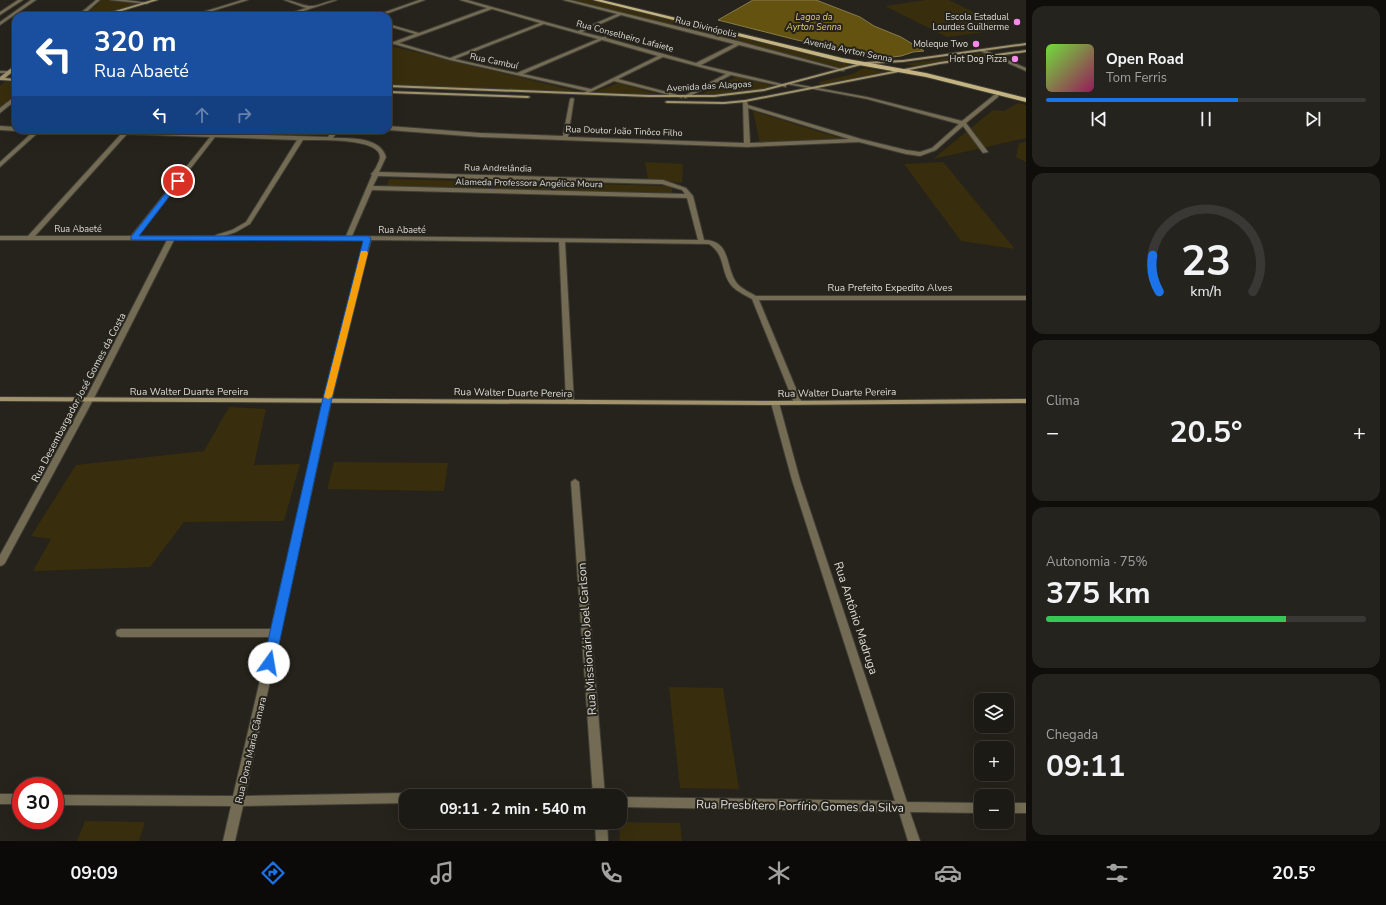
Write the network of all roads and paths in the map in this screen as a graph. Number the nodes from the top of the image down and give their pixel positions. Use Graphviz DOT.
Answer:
graph roads {
  1 [pos="21,0"];
  2 [pos="34,0"];
  3 [pos="98,0"];
  4 [pos="112,0"];
  5 [pos="156,0"];
  6 [pos="246,0"];
  7 [pos="286,0"];
  8 [pos="335,0"];
  9 [pos="410,0"];
  10 [pos="423,0"];
  11 [pos="462,0"];
  12 [pos="566,0"];
  13 [pos="596,0"];
  14 [pos="617,0"];
  15 [pos="417,2"];
  16 [pos="147,3"];
  17 [pos="310,8"];
  18 [pos="492,8"];
  19 [pos="17,12"];
  20 [pos="84,12"];
  21 [pos="114,12"];
  22 [pos="206,12"];
  23 [pos="297,12"];
  24 [pos="388,12"];
  25 [pos="0,14"];
  26 [pos="621,14"];
  27 [pos="12,16"];
  28 [pos="543,23"];
  29 [pos="0,24"];
  30 [pos="392,26"];
  31 [pos="578,32"];
  32 [pos="419,34"];
  33 [pos="604,38"];
  34 [pos="395,43"];
  35 [pos="739,43"];
  36 [pos="392,44"];
  37 [pos="1026,44"];
  38 [pos="982,50"];
  39 [pos="1026,50"];
  40 [pos="663,55"];
  41 [pos="994,55"];
  42 [pos="450,60"];
  43 [pos="887,62"];
  44 [pos="861,64"];
  45 [pos="697,65"];
  46 [pos="916,68"];
  47 [pos="843,70"];
  48 [pos="1026,70"];
  49 [pos="903,71"];
  50 [pos="0,72"];
  51 [pos="10,72"];
  52 [pos="731,73"];
  53 [pos="518,74"];
  54 [pos="0,79"];
  55 [pos="613,79"];
  56 [pos="12,80"];
  57 [pos="803,81"];
  58 [pos="792,84"];
  59 [pos="392,86"];
  60 [pos="784,86"];
  61 [pos="815,87"];
  62 [pos="590,90"];
  63 [pos="392,92"];
  64 [pos="584,94"];
  65 [pos="1026,95"];
  66 [pos="996,96"];
  67 [pos="680,97"];
  68 [pos="686,97"];
  69 [pos="572,99"];
  70 [pos="1026,100"];
  71 [pos="12,101"];
  72 [pos="745,104"];
  73 [pos="0,111"];
  74 [pos="963,123"];
  75 [pos="0,128"];
  76 [pos="392,128"];
  77 [pos="12,129"];
  78 [pos="34,134"];
  79 [pos="125,134"];
  80 [pos="182,134"];
  81 [pos="333,134"];
  82 [pos="213,136"];
  83 [pos="241,136"];
  84 [pos="301,138"];
  85 [pos="565,138"];
  86 [pos="330,140"];
  87 [pos="860,140"];
  88 [pos="747,145"];
  89 [pos="984,152"];
  90 [pos="0,165"];
  91 [pos="374,174"];
  92 [pos="369,188"];
  93 [pos="690,196"];
  94 [pos="0,238"];
  95 [pos="30,238"];
  96 [pos="134,238"];
  97 [pos="348,238"];
  98 [pos="368,238"];
  99 [pos="171,239"];
  100 [pos="206,239"];
  101 [pos="562,240"];
  102 [pos="704,241"];
  103 [pos="754,298"];
  104 [pos="1026,298"];
  105 [pos="0,399"];
  106 [pos="89,400"];
  107 [pos="327,402"];
  108 [pos="570,402"];
  109 [pos="798,402"];
  110 [pos="1026,402"];
  111 [pos="775,403"];
  112 [pos="575,482"];
  113 [pos="0,563"];
  114 [pos="121,633"];
  115 [pos="276,633"];
  116 [pos="598,789"];
  117 [pos="399,798"];
  118 [pos="0,799"];
  119 [pos="12,800"];
  120 [pos="64,800"];
  121 [pos="238,801"];
  122 [pos="627,802"];
  123 [pos="903,808"];
  124 [pos="974,808"];
  125 [pos="1014,808"];
  126 [pos="1026,808"];
  127 [pos="601,829"];
  128 [pos="229,841"];
  129 [pos="602,841"];
  130 [pos="914,841"];
  1 -- 25 [label="street"];
  2 -- 19 [label="street"];
  3 -- 20 [label="street"];
  4 -- 16 [label="street"];
  5 -- 16 [label="main road"];
  6 -- 22 [label="street"];
  7 -- 17 [label="street"];
  8 -- 17 [label="street"];
  9 -- 15 [label="street"];
  10 -- 15 [label="street"];
  11 -- 18 [label="street, Rua Conselheiro Lafaiete"];
  12 -- 26 [label="street, Rua Divinópolis"];
  13 -- 44 [label="main road, Avenida Ayrton Senna"];
  14 -- 43 [label="main road, Avenida Ayrton Senna"];
  15 -- 24 [label="street"];
  16 -- 21 [label="main road"];
  17 -- 23 [label="street"];
  18 -- 28 [label="street, Rua Conselheiro Lafaiete"];
  18 -- 32 [label="street"];
  26 -- 31 [label="street"];
  26 -- 35 [label="street, Rua Divinópolis"];
  27 -- 29 [label="street"];
  28 -- 31 [label="street, Rua Conselheiro Lafaiete"];
  28 -- 42 [label="street"];
  30 -- 32 [label="street"];
  31 -- 33 [label="street, Rua Conselheiro Lafaiete"];
  32 -- 34 [label="street"];
  33 -- 40 [label="street, Rua Conselheiro Lafaiete"];
  33 -- 53 [label="street"];
  34 -- 36 [label="street"];
  34 -- 42 [label="street, Rua Cambuí"];
  35 -- 45 [label="street"];
  35 -- 47 [label="street, Rua Divinópolis"];
  37 -- 38 [label="main road, Avenida das Alagoas"];
  38 -- 41 [label="street"];
  38 -- 43 [label="main road, Avenida das Alagoas"];
  39 -- 41 [label="main road, Avenida das Alagoas"];
  40 -- 45 [label="street, Rua Conselheiro Lafaiete"];
  40 -- 55 [label="street"];
  41 -- 46 [label="main road, Avenida das Alagoas"];
  41 -- 48 [label="street"];
  42 -- 53 [label="street, Rua Cambuí"];
  43 -- 44 [label="main road, Avenida das Alagoas"];
  43 -- 46 [label="main road, Avenida Ayrton Senna"];
  44 -- 47 [label="main road, Avenida das Alagoas"];
  44 -- 49 [label="main road, Avenida Ayrton Senna"];
  45 -- 52 [label="street, Rua Conselheiro Lafaiete"];
  46 -- 49 [label="main road, Avenida das Alagoas"];
  46 -- 65 [label="main road, Avenida Ayrton Senna"];
  47 -- 57 [label="main road, Avenida das Alagoas"];
  49 -- 61 [label="main road, Avenida das Alagoas"];
  49 -- 70 [label="main road, Avenida Ayrton Senna"];
  50 -- 51 [label="street"];
  51 -- 54 [label="main road"];
  52 -- 60 [label="street, Rua Conselheiro Lafaiete"];
  52 -- 68 [label="street"];
  53 -- 62 [label="street, Rua Cambuí"];
  54 -- 56 [label="main road"];
  55 -- 62 [label="street"];
  55 -- 67 [label="street"];
  57 -- 58 [label="main road, Avenida das Alagoas"];
  57 -- 61 [label="street"];
  58 -- 60 [label="main road, Avenida das Alagoas"];
  58 -- 61 [label="street"];
  59 -- 64 [label="main road, Avenida das Alagoas"];
  60 -- 68 [label="main road, Avenida das Alagoas"];
  61 -- 72 [label="main road, Avenida das Alagoas"];
  61 -- 74 [label="street"];
  62 -- 64 [label="street"];
  63 -- 69 [label="main road, Avenida das Alagoas"];
  64 -- 67 [label="main road, Avenida das Alagoas"];
  66 -- 74 [label="street"];
  67 -- 68 [label="main road, Avenida das Alagoas"];
  69 -- 72 [label="main road, Avenida das Alagoas"];
  69 -- 85 [label="street"];
  71 -- 73 [label="street"];
  72 -- 87 [label="street"];
  72 -- 88 [label="street"];
  74 -- 87 [label="street"];
  74 -- 89 [label="street"];
  75 -- 77 [label="street"];
  76 -- 85 [label="street, Rua Doutor João Tinôco Filho"];
  78 -- 90 [label="street"];
  79 -- 95 [label="street"];
  80 -- 82 [label="street"];
  81 -- 86 [label="street"];
  82 -- 83 [label="street"];
  82 -- 96 [label="street"];
  83 -- 84 [label="street"];
  84 -- 86 [label="street"];
  84 -- 100 [label="street"];
  85 -- 88 [label="street, Rua Doutor João Tinôco Filho"];
  86 -- 91 [label="street"];
  87 -- 88 [label="street, Rua Doutor João Tinôco Filho"];
  91 -- 92 [label="street"];
  91 -- 93 [label="street, Rua Andrelândia"];
  92 -- 93 [label="street, Alameda Professora Angélica Moura"];
  92 -- 97 [label="street"];
  93 -- 102 [label="street"];
  94 -- 95 [label="street, Rua Abaeté"];
  95 -- 96 [label="street, Rua Abaeté"];
  96 -- 99 [label="street, Rua Abaeté"];
  97 -- 98 [label="street, Rua Abaeté"];
  97 -- 100 [label="street, Rua Abaeté"];
  98 -- 101 [label="street, Rua Abaeté"];
  98 -- 107 [label="street, Rua Dona Maria Câmara"];
  99 -- 100 [label="street, Rua Abaeté"];
  99 -- 106 [label="street, Rua Desembargador José Gomes da Costa"];
  101 -- 102 [label="street, Rua Abaeté"];
  101 -- 108 [label="street"];
  102 -- 103 [label="street"];
  103 -- 104 [label="street, Rua Prefeito Expedito Alves"];
  103 -- 109 [label="street"];
  105 -- 106 [label="main road, Rua Walter Duarte Pereira"];
  106 -- 107 [label="main road, Rua Walter Duarte Pereira"];
  106 -- 113 [label="street, Rua Desembargador José Gomes da Costa"];
  107 -- 108 [label="main road, Rua Walter Duarte Pereira"];
  107 -- 115 [label="street, Rua Dona Maria Câmara"];
  108 -- 111 [label="main road, Rua Walter Duarte Pereira"];
  109 -- 110 [label="main road, Rua Walter Duarte Pereira"];
  109 -- 111 [label="main road, Rua Walter Duarte Pereira"];
  111 -- 123 [label="street, Rua Antônio Madruga"];
  112 -- 116 [label="street, Rua Missionário Joel Carlson"];
  114 -- 115 [label="street"];
  115 -- 121 [label="street, Rua Dona Maria Câmara"];
  117 -- 121 [label="street"];
  118 -- 119 [label="street"];
  120 -- 121 [label="street"];
  121 -- 128 [label="street, Rua Dona Maria Câmara"];
  122 -- 123 [label="street, Rua Presbítero Porfírio Gomes da Silva"];
  123 -- 124 [label="street, Rua Presbítero Porfírio Gomes da Silva"];
  123 -- 130 [label="street, Rua Antônio Madruga"];
  125 -- 126 [label="street"];
  127 -- 129 [label="street"];
}
